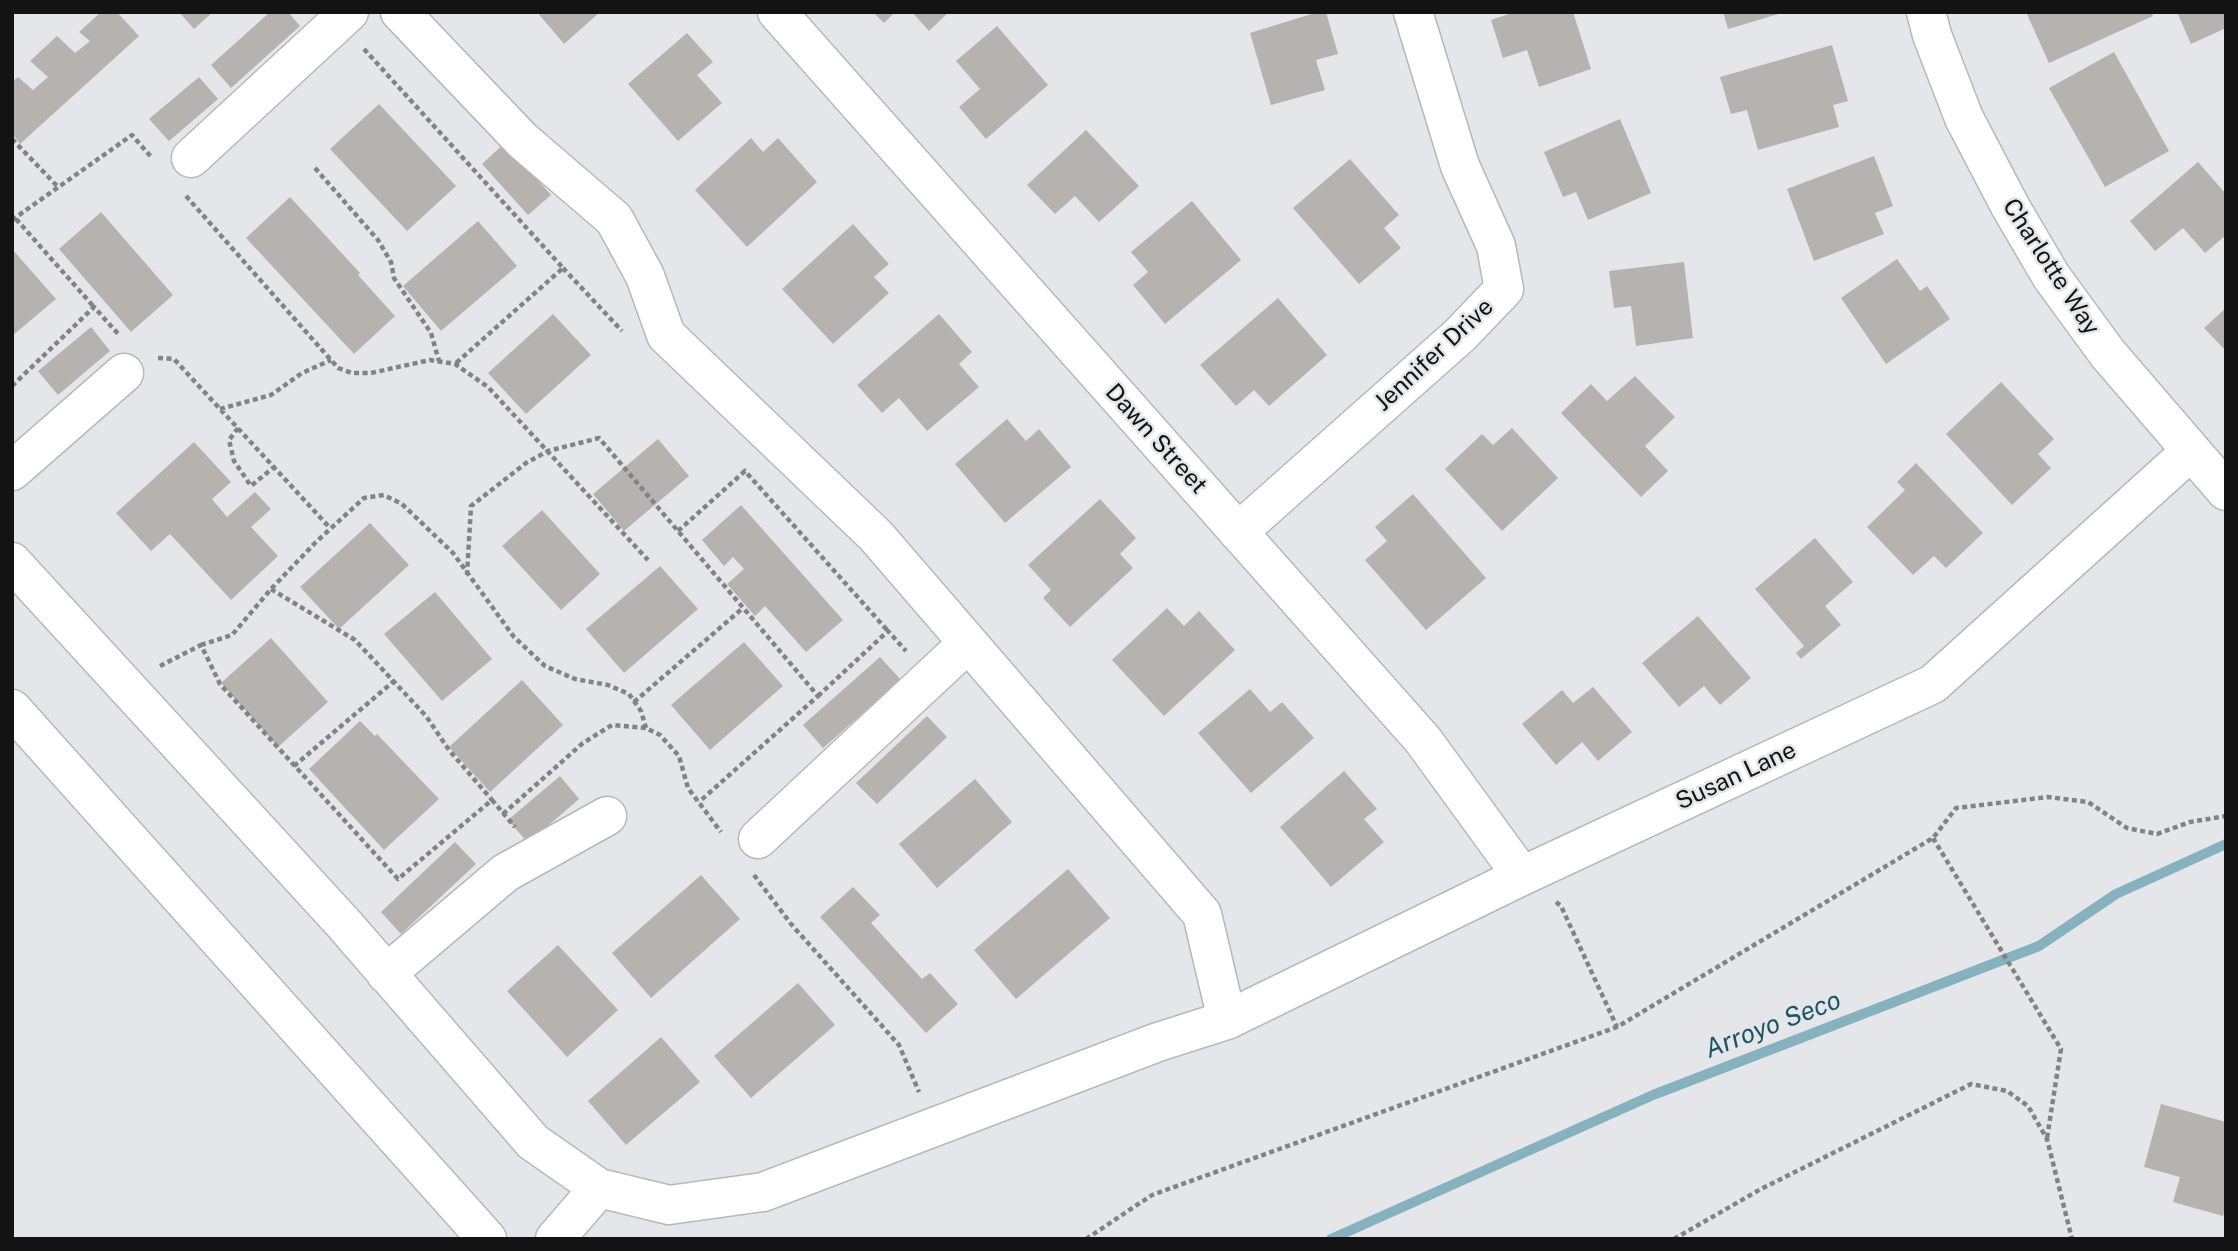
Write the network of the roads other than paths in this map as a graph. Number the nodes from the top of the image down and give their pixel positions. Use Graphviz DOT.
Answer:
graph roads {
  1 [pos="400,12"];
  2 [pos="777,12"];
  3 [pos="1413,12"];
  4 [pos="1926,12"];
  5 [pos="344,17"];
  6 [pos="176,170"];
  7 [pos="132,365"];
  8 [pos="2190,452"];
  9 [pos="12,471"];
  10 [pos="2226,491"];
  11 [pos="1238,531"];
  12 [pos="12,562"];
  13 [pos="968,643"];
  14 [pos="12,709"];
  15 [pos="607,816"];
  16 [pos="744,848"];
  17 [pos="1522,876"];
  18 [pos="386,974"];
  19 [pos="1227,1020"];
  20 [pos="599,1188"];
  21 [pos="487,1239"];
  22 [pos="555,1239"];
  1 -- 13 [label="street"];
  2 -- 11 [label="street, Dawn Street"];
  3 -- 11 [label="street, Jennifer Drive"];
  4 -- 8 [label="street, Charlotte Way"];
  5 -- 6 [label="street"];
  7 -- 9 [label="street"];
  8 -- 10 [label="street, Charlotte Way"];
  8 -- 17 [label="street, Susan Lane"];
  11 -- 17 [label="street, Dawn Street"];
  12 -- 18 [label="street"];
  13 -- 16 [label="street"];
  13 -- 19 [label="street"];
  14 -- 21 [label="street"];
  15 -- 18 [label="street"];
  17 -- 19 [label="street, Susan Lane"];
  18 -- 20 [label="street"];
  19 -- 20 [label="street, Susan Lane"];
  20 -- 22 [label="street"];
}
